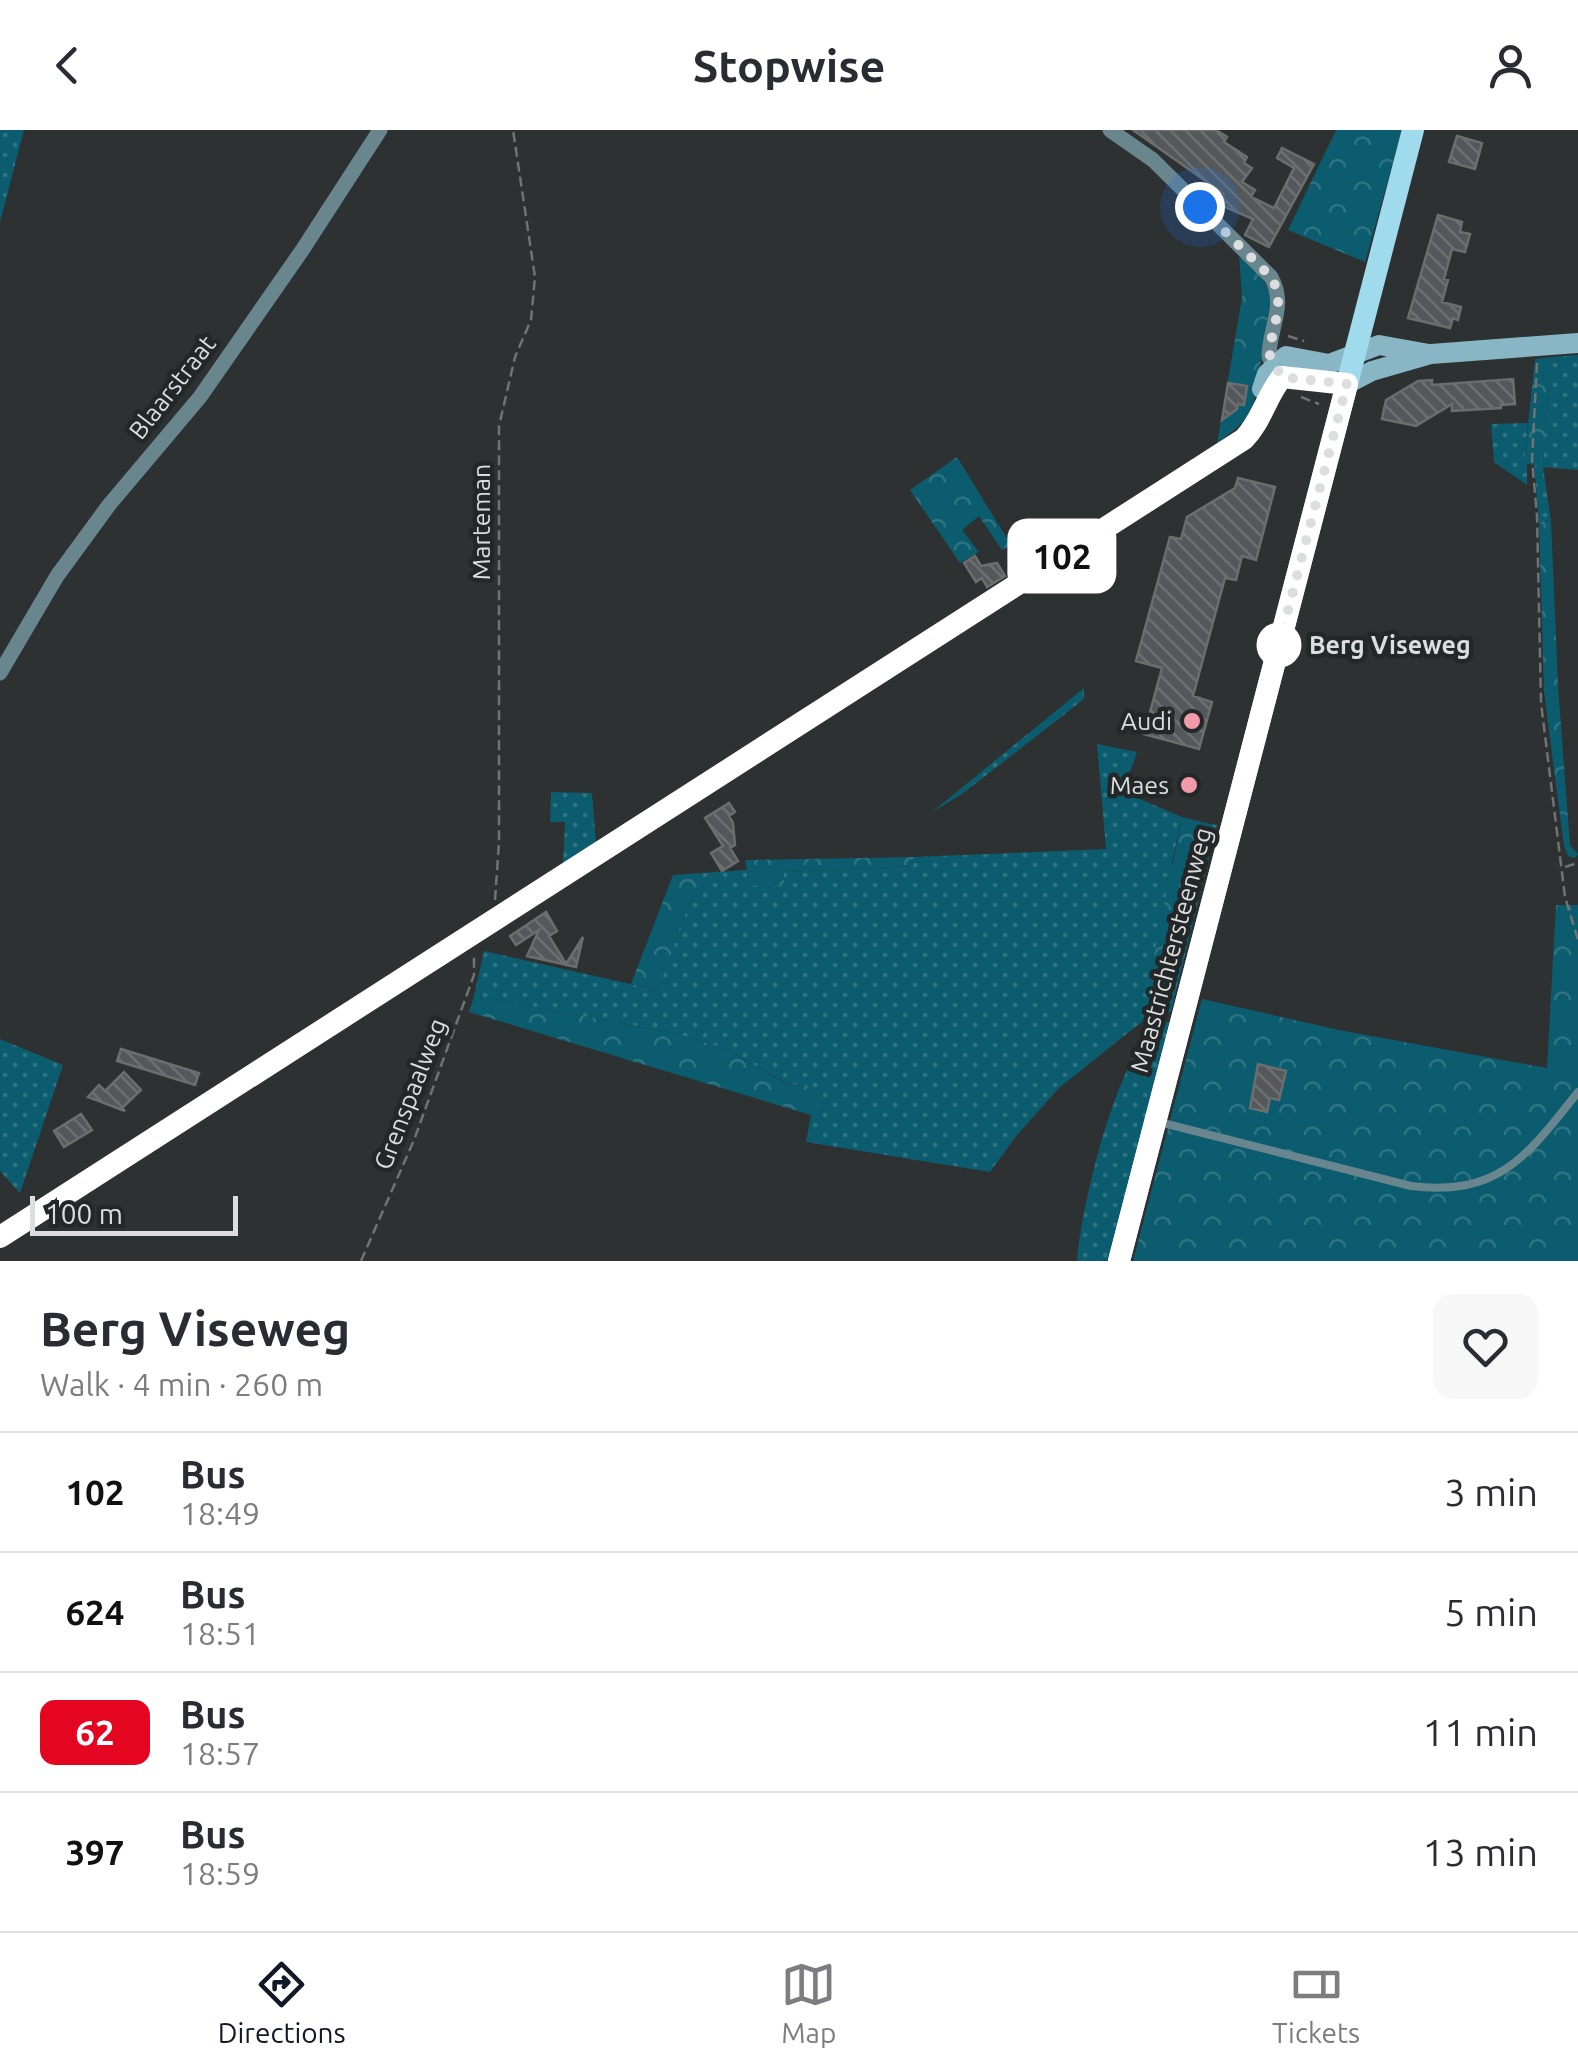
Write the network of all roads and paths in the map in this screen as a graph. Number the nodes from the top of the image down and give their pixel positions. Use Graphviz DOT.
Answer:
graph roads {
  1 [pos="380,130"];
  2 [pos="513,130"];
  3 [pos="1110,130"];
  4 [pos="1413,130"];
  5 [pos="1275,331"];
  6 [pos="1308,342"];
  7 [pos="1578,343"];
  8 [pos="1539,346"];
  9 [pos="1431,354"];
  10 [pos="1354,356"];
  11 [pos="1281,366"];
  12 [pos="1347,384"];
  13 [pos="1318,404"];
  14 [pos="1322,413"];
  15 [pos="0,673"];
  16 [pos="1578,863"];
  17 [pos="1564,868"];
  18 [pos="494,922"];
  19 [pos="467,938"];
  20 [pos="1578,940"];
  21 [pos="1578,1092"];
  22 [pos="1155,1121"];
  23 [pos="0,1236"];
  24 [pos="361,1261"];
  25 [pos="1120,1261"];
  1 -- 15 [label="street, Blaarstraat"];
  2 -- 18 [label="path, Marteman"];
  3 -- 5 [label="street"];
  4 -- 10 [label="main road, Maastrichtersteenweg"];
  5 -- 6 [label="path"];
  5 -- 11 [label="street"];
  7 -- 8 [label="main road"];
  8 -- 9 [label="main road"];
  8 -- 17 [label="path"];
  9 -- 10 [label="main road"];
  9 -- 12 [label="main road"];
  10 -- 11 [label="main road"];
  10 -- 12 [label="main road, Maastrichtersteenweg"];
  11 -- 12 [label="main road"];
  11 -- 18 [label="main road"];
  12 -- 22 [label="main road, Maastrichtersteenweg"];
  13 -- 14 [label="path"];
  16 -- 17 [label="path"];
  17 -- 20 [label="path"];
  18 -- 19 [label="main road"];
  19 -- 23 [label="main road"];
  19 -- 24 [label="path, Grenspaalweg"];
  21 -- 22 [label="lane"];
  22 -- 25 [label="main road, Maastrichtersteenweg"];
}
